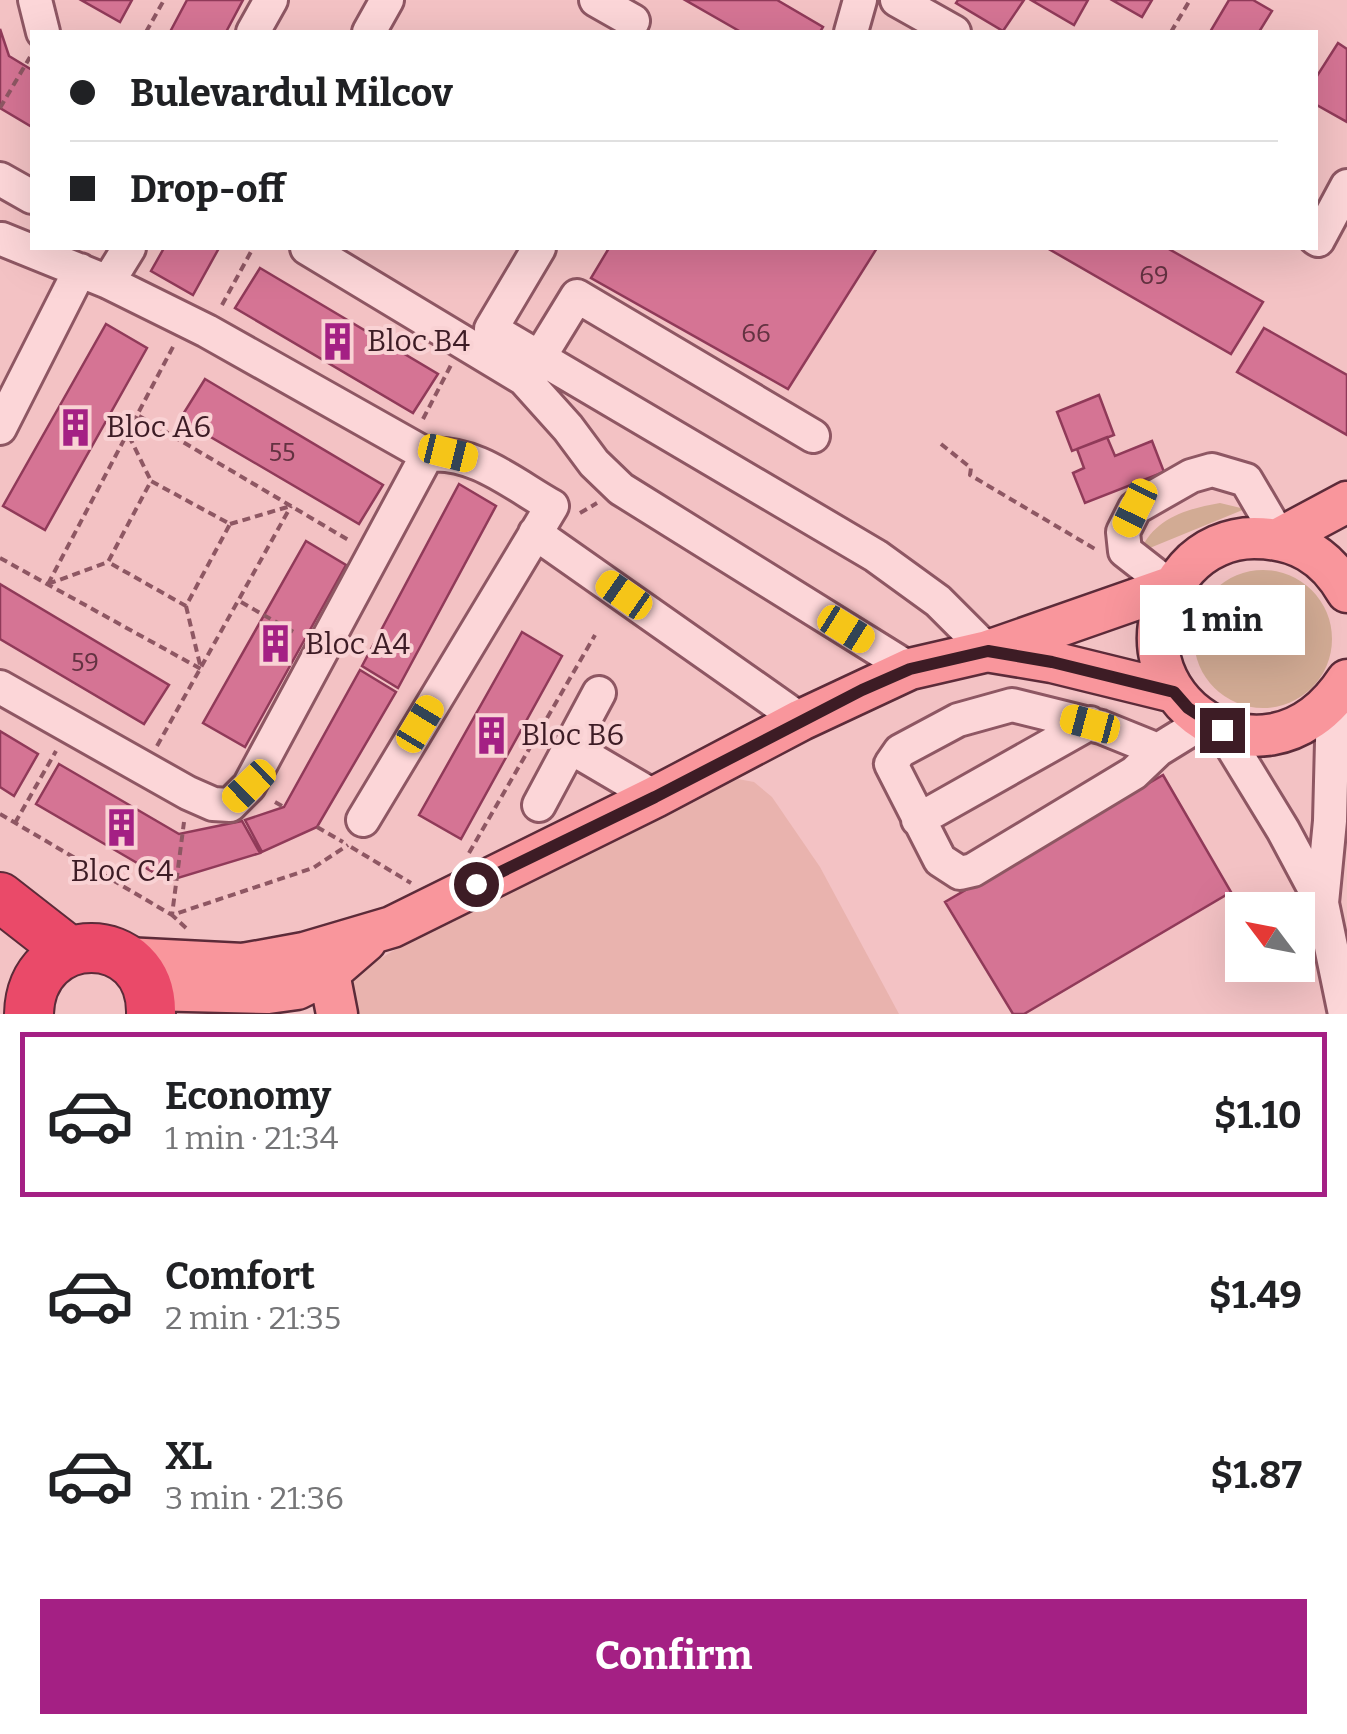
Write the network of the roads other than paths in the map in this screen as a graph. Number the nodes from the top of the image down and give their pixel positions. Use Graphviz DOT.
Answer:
graph roads {
  1 [pos="34,0"];
  2 [pos="271,0"];
  3 [pos="387,0"];
  4 [pos="596,0"];
  5 [pos="860,0"];
  6 [pos="897,0"];
  7 [pos="633,21"];
  8 [pos="42,30"];
  9 [pos="254,30"];
  10 [pos="370,30"];
  11 [pos="852,30"];
  12 [pos="950,30"];
  13 [pos="0,180"];
  14 [pos="1347,186"];
  15 [pos="30,196"];
  16 [pos="1,240"];
  17 [pos="1318,240"];
  18 [pos="126,250"];
  19 [pos="310,250"];
  20 [pos="538,250"];
  21 [pos="94,276"];
  22 [pos="539,358"];
  23 [pos="0,428"];
  24 [pos="813,436"];
  25 [pos="418,450"];
  26 [pos="1347,502"];
  27 [pos="544,520"];
  28 [pos="1280,538"];
  29 [pos="1170,587"];
  30 [pos="1347,592"];
  31 [pos="988,651"];
  32 [pos="910,669"];
  33 [pos="0,687"];
  34 [pos="1340,691"];
  35 [pos="1174,692"];
  36 [pos="599,693"];
  37 [pos="801,720"];
  38 [pos="1090,724"];
  39 [pos="1214,725"];
  40 [pos="570,747"];
  41 [pos="1158,750"];
  42 [pos="655,797"];
  43 [pos="539,805"];
  44 [pos="918,820"];
  45 [pos="356,832"];
  46 [pos="0,898"];
  47 [pos="1322,903"];
  48 [pos="68,950"];
  49 [pos="316,963"];
  50 [pos="141,987"];
  51 [pos="19,990"];
  52 [pos="248,990"];
  53 [pos="337,1014"];
  54 [pos="1346,1014"];
  1 -- 8 [label="street"];
  2 -- 9 [label="street"];
  3 -- 10 [label="street"];
  4 -- 7 [label="street"];
  5 -- 11 [label="street"];
  6 -- 12 [label="street"];
  13 -- 15 [label="street"];
  14 -- 17 [label="street"];
  16 -- 21 [label="street"];
  18 -- 21 [label="street"];
  19 -- 32 [label="street"];
  20 -- 22 [label="street"];
  21 -- 23 [label="street"];
  21 -- 25 [label="street"];
  22 -- 24 [label="street"];
  22 -- 31 [label="street"];
  25 -- 27 [label="street"];
  25 -- 33 [label="street"];
  26 -- 28 [label="main road"];
  27 -- 37 [label="street"];
  27 -- 45 [label="street"];
  28 -- 29 [label="main road"];
  28 -- 29 [label="street"];
  28 -- 30 [label="main road"];
  29 -- 31 [label="main road"];
  29 -- 35 [label="main road"];
  31 -- 32 [label="main road"];
  31 -- 35 [label="main road"];
  32 -- 37 [label="main road"];
  34 -- 39 [label="main road"];
  34 -- 47 [label="street"];
  35 -- 39 [label="main road"];
  36 -- 40 [label="street"];
  37 -- 42 [label="main road"];
  38 -- 41 [label="street"];
  38 -- 44 [label="street"];
  38 -- 44 [label="street"];
  39 -- 41 [label="street"];
  39 -- 47 [label="street"];
  40 -- 42 [label="street"];
  40 -- 43 [label="street"];
  41 -- 44 [label="street"];
  42 -- 49 [label="main road"];
  46 -- 48 [label="highway"];
  47 -- 54 [label="street"];
  48 -- 50 [label="highway"];
  48 -- 51 [label="highway"];
  49 -- 52 [label="main road"];
  49 -- 53 [label="main road"];
  50 -- 52 [label="main road"];
}
